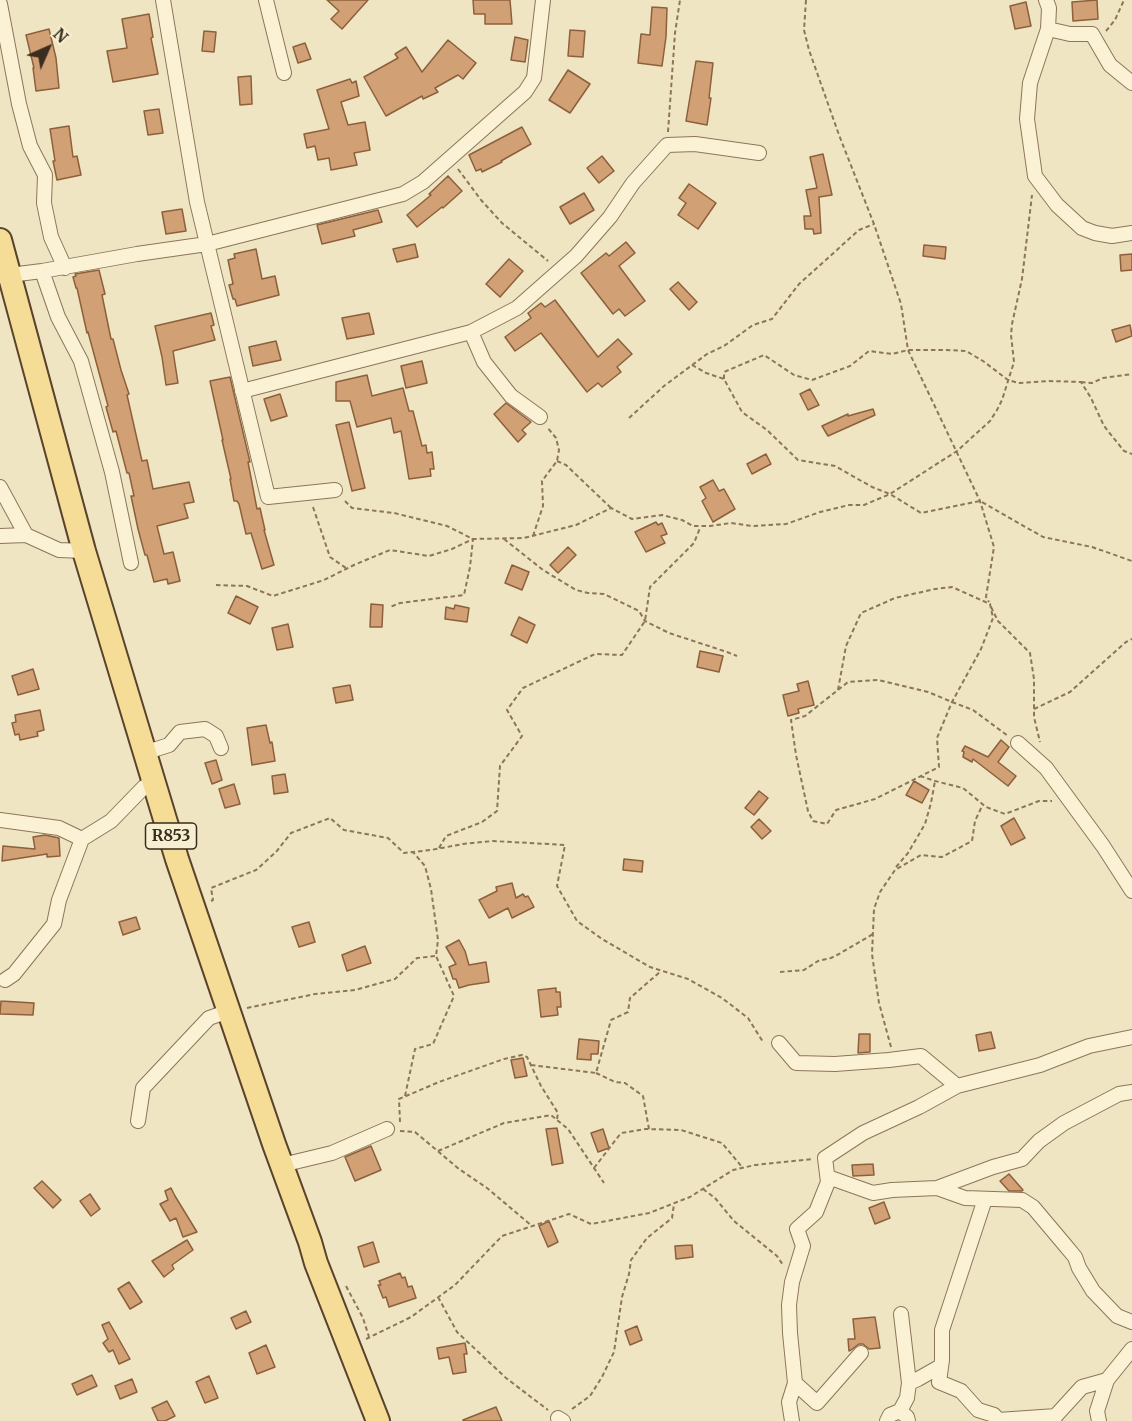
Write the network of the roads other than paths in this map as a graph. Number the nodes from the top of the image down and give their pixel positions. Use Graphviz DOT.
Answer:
graph roads {
  1 [pos="164,0"];
  2 [pos="266,0"];
  3 [pos="543,0"];
  4 [pos="1046,0"];
  5 [pos="0,4"];
  6 [pos="1048,29"];
  7 [pos="284,73"];
  8 [pos="1132,83"];
  9 [pos="759,153"];
  10 [pos="1132,233"];
  11 [pos="0,240"];
  12 [pos="207,244"];
  13 [pos="65,268"];
  14 [pos="42,271"];
  15 [pos="5,276"];
  16 [pos="471,332"];
  17 [pos="242,391"];
  18 [pos="540,417"];
  19 [pos="0,487"];
  20 [pos="335,490"];
  21 [pos="0,536"];
  22 [pos="26,536"];
  23 [pos="84,551"];
  24 [pos="131,563"];
  25 [pos="1018,742"];
  26 [pos="221,747"];
  27 [pos="144,753"];
  28 [pos="155,784"];
  29 [pos="0,820"];
  30 [pos="82,839"];
  31 [pos="1132,891"];
  32 [pos="5,980"];
  33 [pos="229,1011"];
  34 [pos="1132,1037"];
  35 [pos="779,1043"];
  36 [pos="957,1086"];
  37 [pos="1132,1092"];
  38 [pos="138,1121"];
  39 [pos="393,1130"];
  40 [pos="282,1165"];
  41 [pos="828,1177"];
  42 [pos="937,1188"];
  43 [pos="984,1199"];
  44 [pos="901,1314"];
  45 [pos="1132,1322"];
  46 [pos="1132,1349"];
  47 [pos="861,1353"];
  48 [pos="941,1366"];
  49 [pos="1107,1380"];
  50 [pos="795,1383"];
  51 [pos="909,1383"];
  52 [pos="904,1416"];
  53 [pos="1053,1418"];
  54 [pos="378,1421"];
  55 [pos="792,1421"];
  56 [pos="887,1421"];
  57 [pos="1099,1421"];
  1 -- 12 [label="street"];
  2 -- 7 [label="street"];
  3 -- 12 [label="street"];
  4 -- 6 [label="street"];
  5 -- 13 [label="street"];
  6 -- 8 [label="street"];
  6 -- 10 [label="street"];
  9 -- 16 [label="street"];
  11 -- 15 [label="main road, R853"];
  12 -- 13 [label="street"];
  12 -- 17 [label="street"];
  13 -- 14 [label="street"];
  14 -- 15 [label="street"];
  14 -- 24 [label="street"];
  15 -- 23 [label="main road, R853"];
  16 -- 17 [label="street"];
  16 -- 18 [label="street"];
  17 -- 20 [label="street"];
  19 -- 22 [label="street"];
  21 -- 22 [label="street"];
  22 -- 23 [label="street"];
  23 -- 27 [label="main road, R853"];
  25 -- 31 [label="street"];
  26 -- 27 [label="street"];
  27 -- 28 [label="main road, R853"];
  28 -- 30 [label="street"];
  28 -- 33 [label="main road, R853"];
  29 -- 30 [label="street"];
  30 -- 32 [label="street"];
  33 -- 38 [label="street"];
  33 -- 40 [label="main road, R853"];
  34 -- 36 [label="street"];
  35 -- 36 [label="street"];
  36 -- 41 [label="street"];
  37 -- 42 [label="street"];
  39 -- 40 [label="street"];
  40 -- 54 [label="main road, R853"];
  41 -- 42 [label="street"];
  41 -- 50 [label="street"];
  42 -- 43 [label="street"];
  43 -- 45 [label="street"];
  43 -- 48 [label="street"];
  44 -- 51 [label="street"];
  46 -- 49 [label="street"];
  47 -- 50 [label="street"];
  48 -- 51 [label="street"];
  48 -- 53 [label="street"];
  49 -- 53 [label="street"];
  49 -- 57 [label="street"];
  50 -- 55 [label="street"];
  51 -- 52 [label="street"];
  52 -- 56 [label="street"];
}
